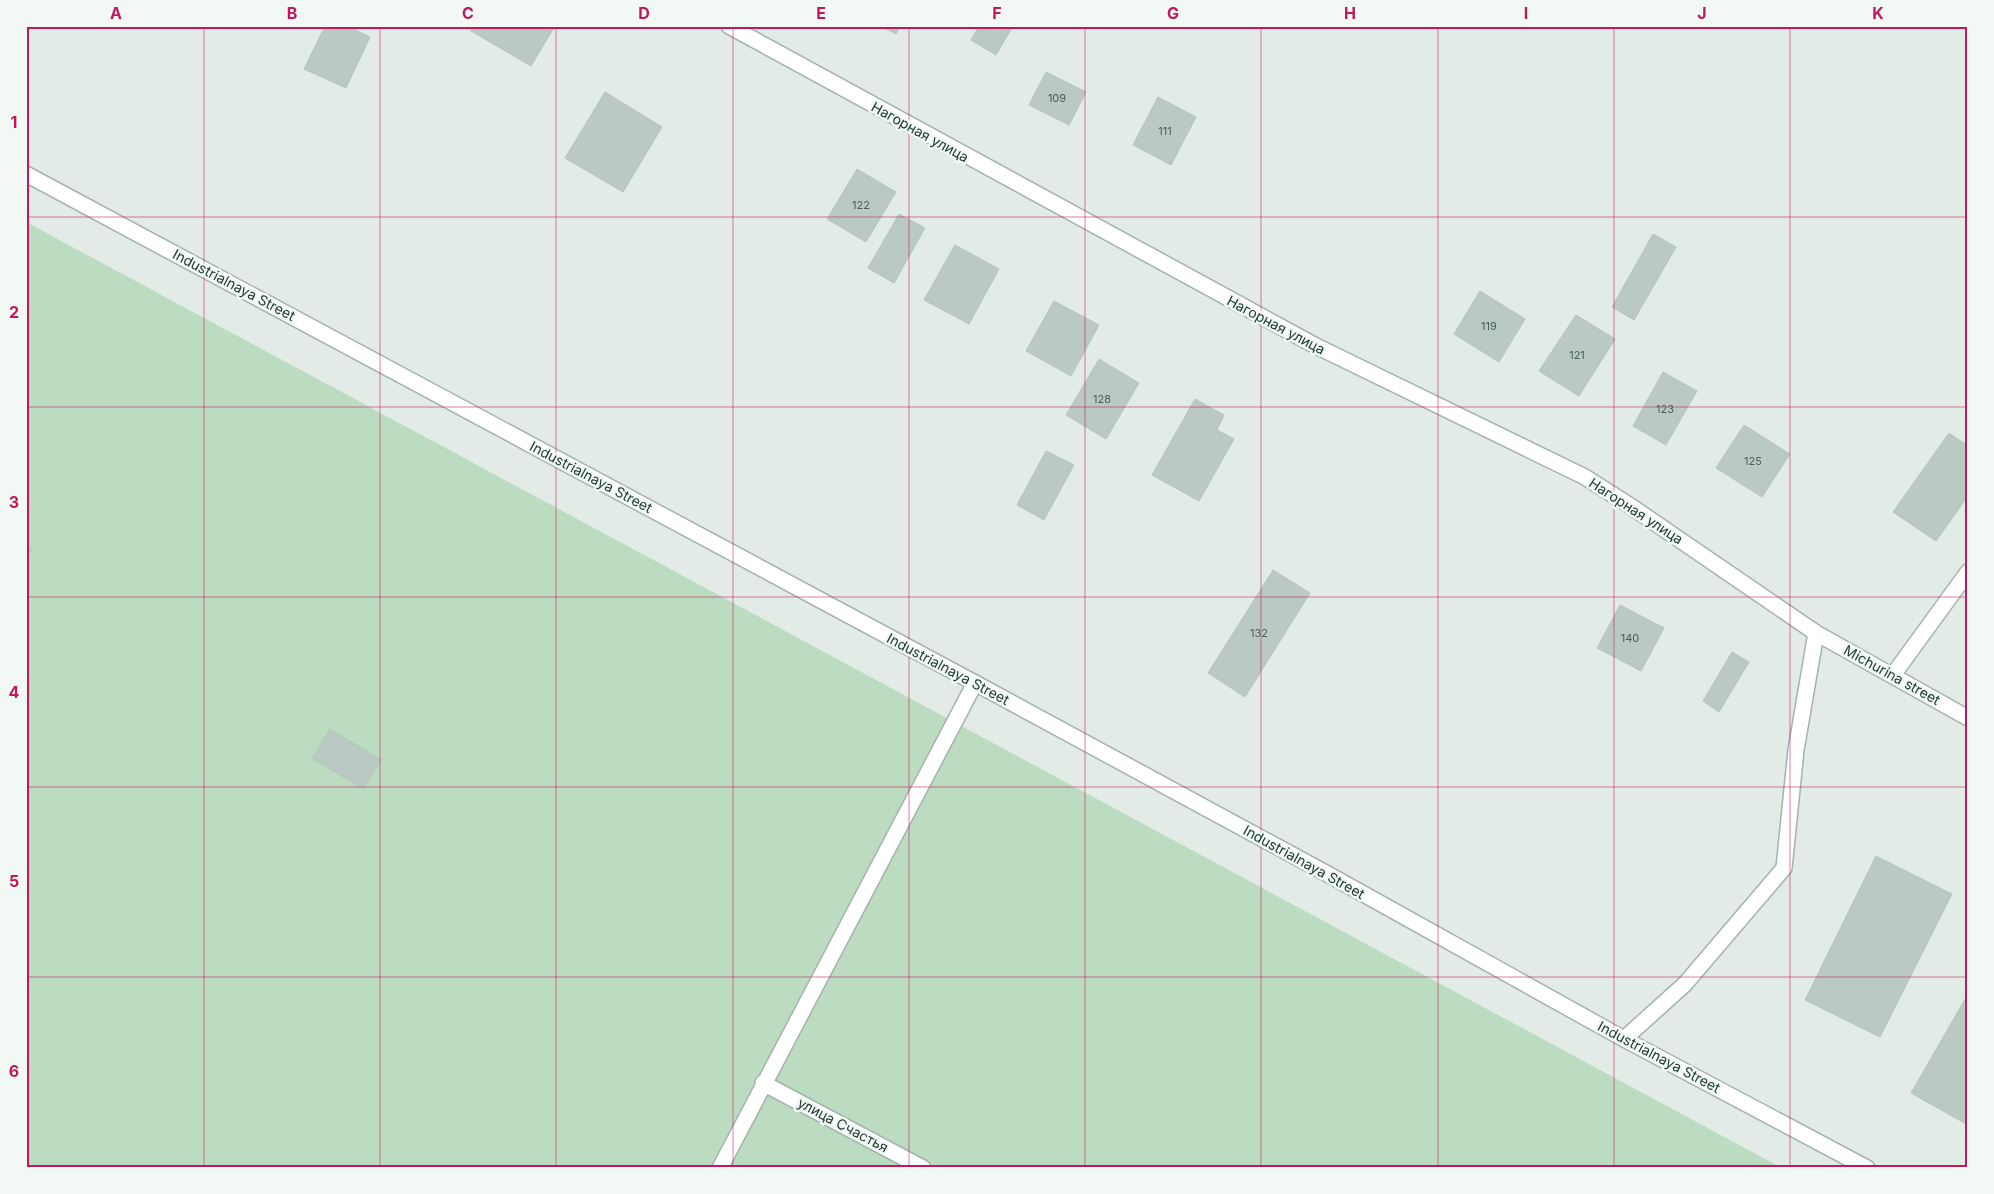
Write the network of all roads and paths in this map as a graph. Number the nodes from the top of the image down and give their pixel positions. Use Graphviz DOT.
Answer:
graph roads {
  1 [pos="730,26"];
  2 [pos="26,174"];
  3 [pos="1968,572"];
  4 [pos="1816,633"];
  5 [pos="1893,675"];
  6 [pos="975,683"];
  7 [pos="1968,718"];
  8 [pos="1624,1039"];
  9 [pos="763,1083"];
  10 [pos="720,1168"];
  11 [pos="923,1168"];
  12 [pos="1867,1168"];
  1 -- 4 [label="street, Нагорная улица"];
  2 -- 6 [label="street, Industrialnaya Street"];
  3 -- 5 [label="street"];
  4 -- 5 [label="street, Michurina street"];
  4 -- 8 [label="street"];
  5 -- 7 [label="street, Michurina street"];
  6 -- 8 [label="street, Industrialnaya Street"];
  6 -- 9 [label="street"];
  8 -- 12 [label="street, Industrialnaya Street"];
  9 -- 10 [label="street"];
  9 -- 11 [label="street, улица Счастья"];
}
